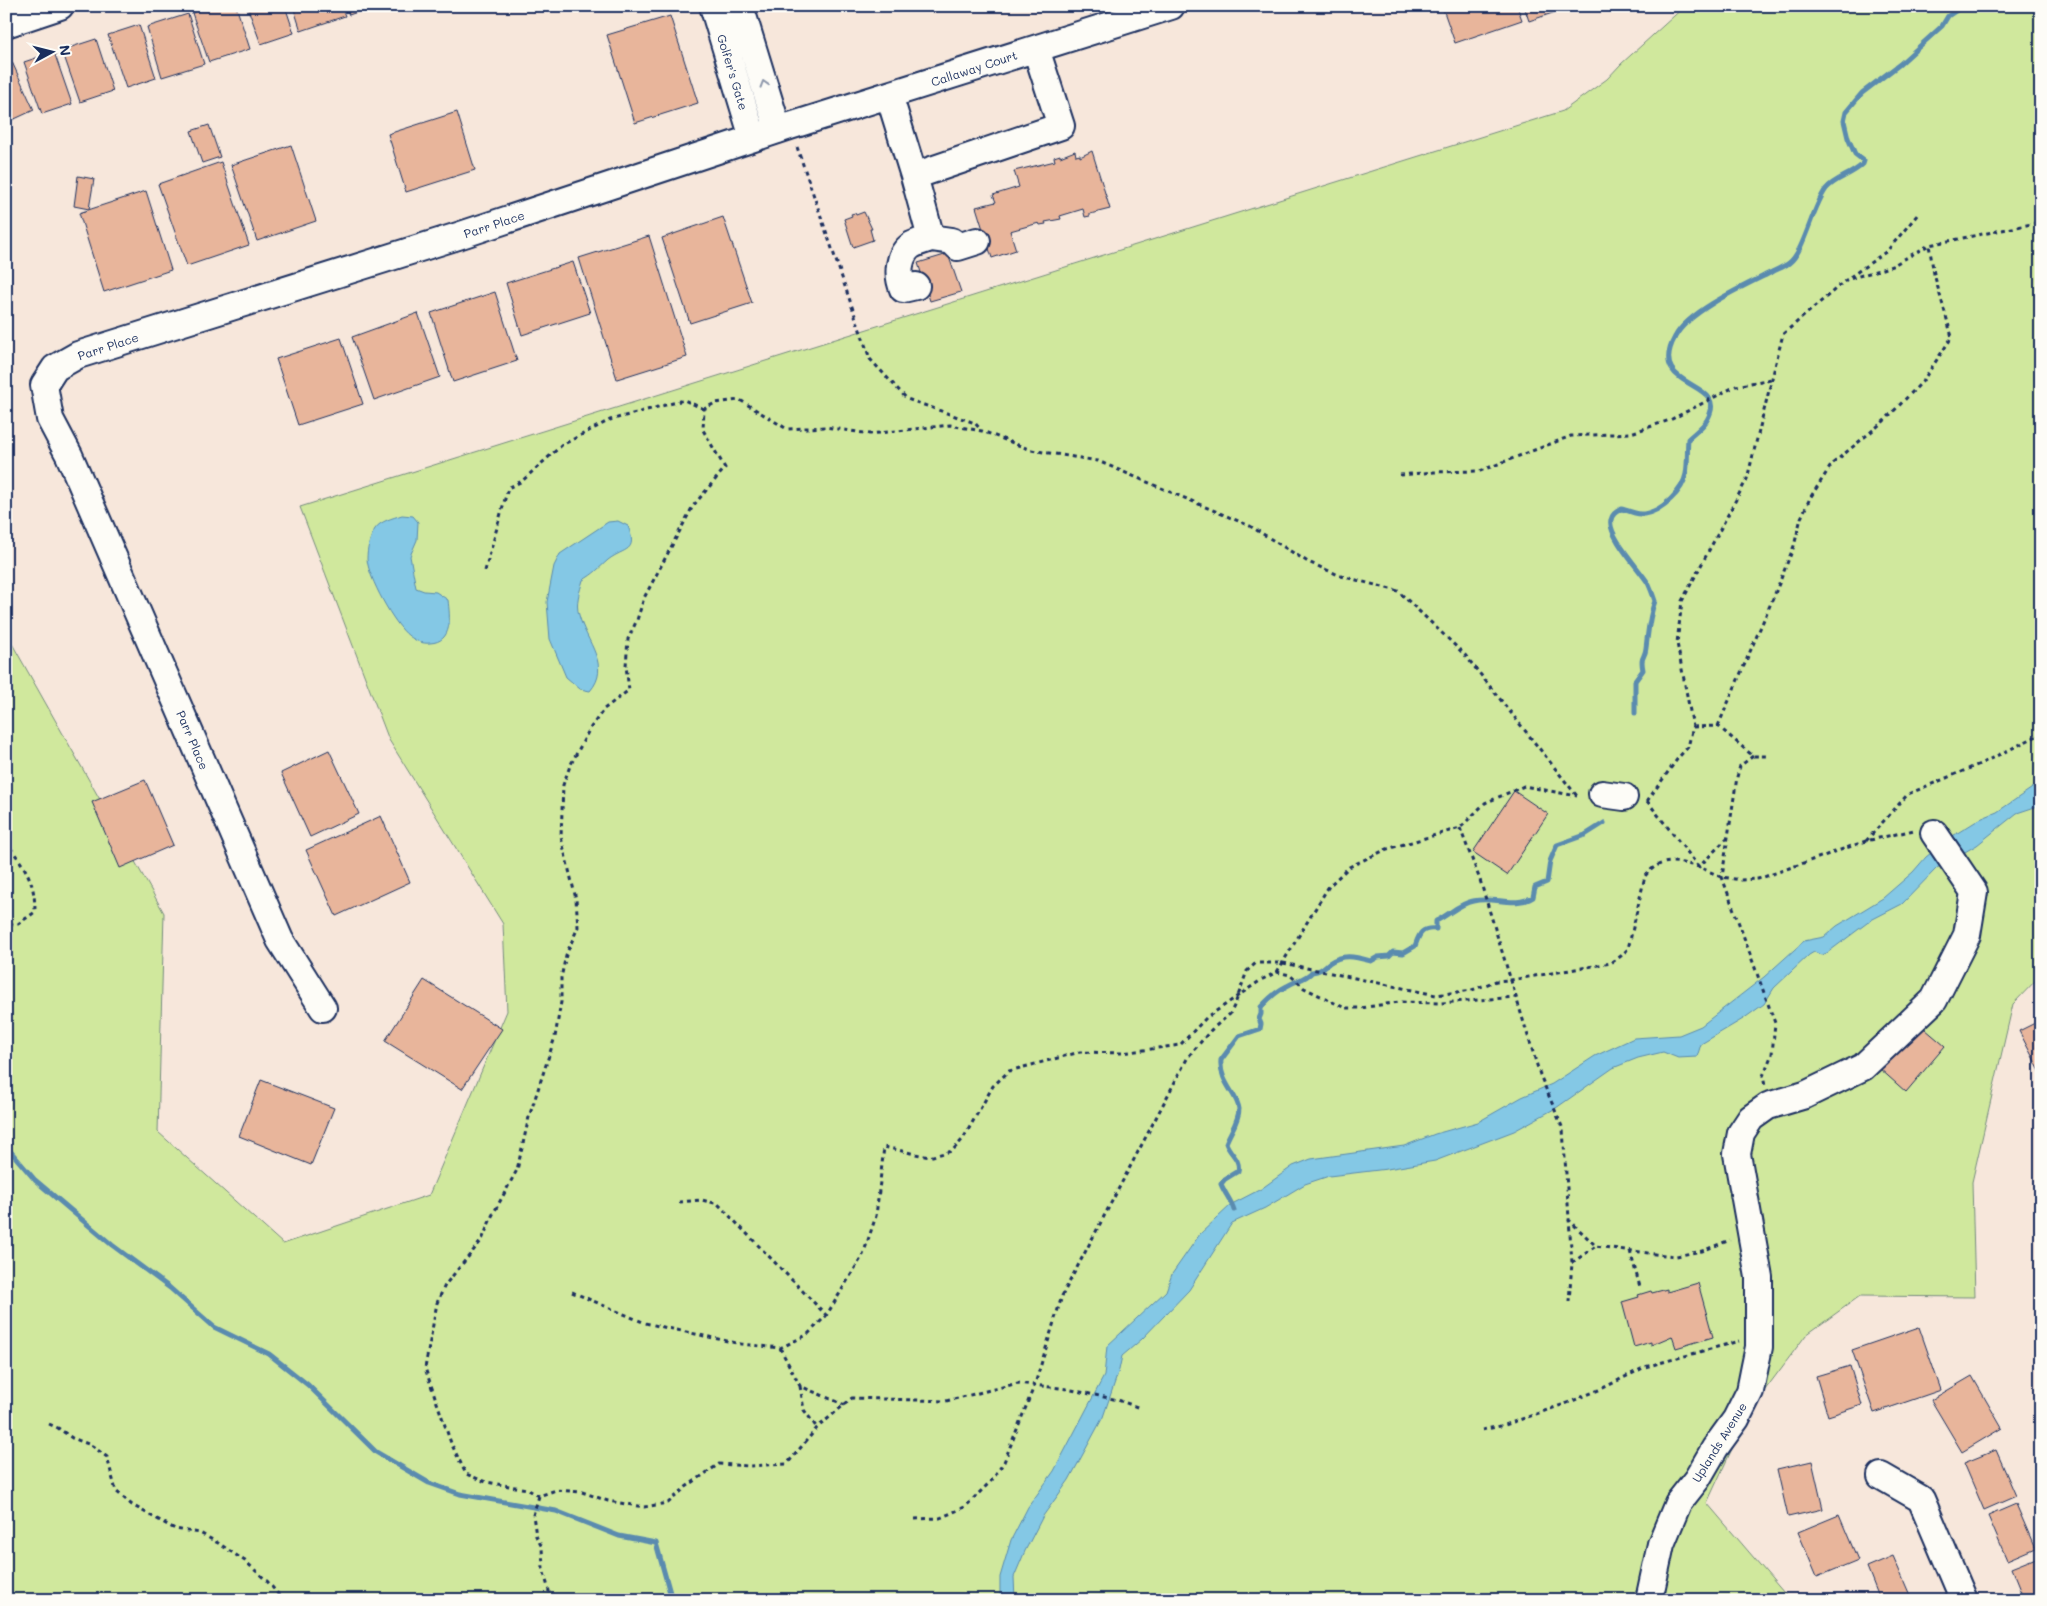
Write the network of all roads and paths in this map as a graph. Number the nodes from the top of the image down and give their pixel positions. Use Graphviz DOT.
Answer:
graph roads {
  1 [pos="60,6"];
  2 [pos="713,6"];
  3 [pos="740,6"];
  4 [pos="1171,6"];
  5 [pos="6,24"];
  6 [pos="1036,49"];
  7 [pos="888,95"];
  8 [pos="784,128"];
  9 [pos="753,138"];
  10 [pos="914,176"];
  11 [pos="1918,214"];
  12 [pos="2041,222"];
  13 [pos="931,238"];
  14 [pos="977,241"];
  15 [pos="1929,245"];
  16 [pos="1846,280"];
  17 [pos="916,286"];
  18 [pos="1772,378"];
  19 [pos="704,409"];
  20 [pos="982,431"];
  21 [pos="1400,475"];
  22 [pos="486,572"];
  23 [pos="1718,726"];
  24 [pos="1693,727"];
  25 [pos="2041,734"];
  26 [pos="1753,756"];
  27 [pos="1767,756"];
  28 [pos="1613,797"];
  29 [pos="1460,828"];
  30 [pos="1934,833"];
  31 [pos="1728,837"];
  32 [pos="6,841"];
  33 [pos="1866,841"];
  34 [pos="1699,867"];
  35 [pos="1722,877"];
  36 [pos="6,924"];
  37 [pos="1283,963"];
  38 [pos="1277,972"];
  39 [pos="1511,980"];
  40 [pos="1239,995"];
  41 [pos="1516,997"];
  42 [pos="323,1008"];
  43 [pos="1768,1106"];
  44 [pos="679,1202"];
  45 [pos="1568,1218"];
  46 [pos="1751,1233"];
  47 [pos="1596,1246"];
  48 [pos="1630,1251"];
  49 [pos="1572,1263"];
  50 [pos="1640,1286"];
  51 [pos="572,1292"];
  52 [pos="1569,1301"];
  53 [pos="826,1316"];
  54 [pos="1759,1336"];
  55 [pos="780,1348"];
  56 [pos="1035,1384"];
  57 [pos="800,1386"];
  58 [pos="845,1405"];
  59 [pos="1140,1408"];
  60 [pos="49,1424"];
  61 [pos="817,1428"];
  62 [pos="1482,1430"];
  63 [pos="1881,1476"];
  64 [pos="538,1496"];
  65 [pos="915,1519"];
  66 [pos="282,1600"];
  67 [pos="546,1600"];
  68 [pos="1649,1600"];
  69 [pos="1964,1600"];
  1 -- 5 [label="street"];
  2 -- 9 [label="street, Golfer's Gate"];
  8 -- 3 [label="street, one-way"];
  4 -- 6 [label="street, Callaway Court"];
  6 -- 7 [label="street, Callaway Court"];
  6 -- 10 [label="street"];
  7 -- 8 [label="street, Callaway Court"];
  7 -- 10 [label="street"];
  8 -- 9 [label="street, Parr Place"];
  8 -- 20 [label="path"];
  9 -- 42 [label="street, Parr Place"];
  10 -- 13 [label="street"];
  11 -- 16 [label="path"];
  12 -- 15 [label="path"];
  13 -- 14 [label="street"];
  13 -- 17 [label="street"];
  15 -- 16 [label="path"];
  15 -- 23 [label="path"];
  16 -- 18 [label="path"];
  18 -- 21 [label="path"];
  18 -- 24 [label="path"];
  19 -- 20 [label="path"];
  19 -- 22 [label="path"];
  19 -- 64 [label="path"];
  20 -- 28 [label="path"];
  23 -- 24 [label="path"];
  23 -- 26 [label="path"];
  24 -- 28 [label="path"];
  25 -- 33 [label="path"];
  26 -- 27 [label="path"];
  26 -- 31 [label="path"];
  28 -- 29 [label="path"];
  28 -- 34 [label="path"];
  29 -- 37 [label="path"];
  29 -- 39 [label="path"];
  30 -- 33 [label="path"];
  30 -- 43 [label="street"];
  31 -- 34 [label="path"];
  31 -- 35 [label="path"];
  32 -- 36 [label="path"];
  33 -- 35 [label="path"];
  34 -- 35 [label="path"];
  34 -- 39 [label="path"];
  35 -- 43 [label="path"];
  37 -- 38 [label="path"];
  37 -- 39 [label="path"];
  37 -- 40 [label="path"];
  38 -- 40 [label="path"];
  38 -- 41 [label="path"];
  39 -- 41 [label="path"];
  40 -- 53 [label="path"];
  40 -- 56 [label="path"];
  41 -- 45 [label="path"];
  43 -- 46 [label="street, Uplands Avenue"];
  44 -- 53 [label="path"];
  45 -- 47 [label="path"];
  45 -- 49 [label="path"];
  46 -- 48 [label="path"];
  46 -- 54 [label="street, Uplands Avenue"];
  47 -- 48 [label="path"];
  47 -- 49 [label="path"];
  48 -- 50 [label="path"];
  49 -- 52 [label="path"];
  51 -- 55 [label="path"];
  53 -- 55 [label="path"];
  54 -- 62 [label="path"];
  54 -- 68 [label="street, Uplands Avenue"];
  55 -- 57 [label="path"];
  56 -- 58 [label="path"];
  56 -- 59 [label="path"];
  56 -- 65 [label="path"];
  57 -- 58 [label="path"];
  57 -- 61 [label="path"];
  58 -- 61 [label="path"];
  60 -- 66 [label="path"];
  61 -- 64 [label="path"];
  63 -- 69 [label="street"];
  64 -- 67 [label="path"];
}
